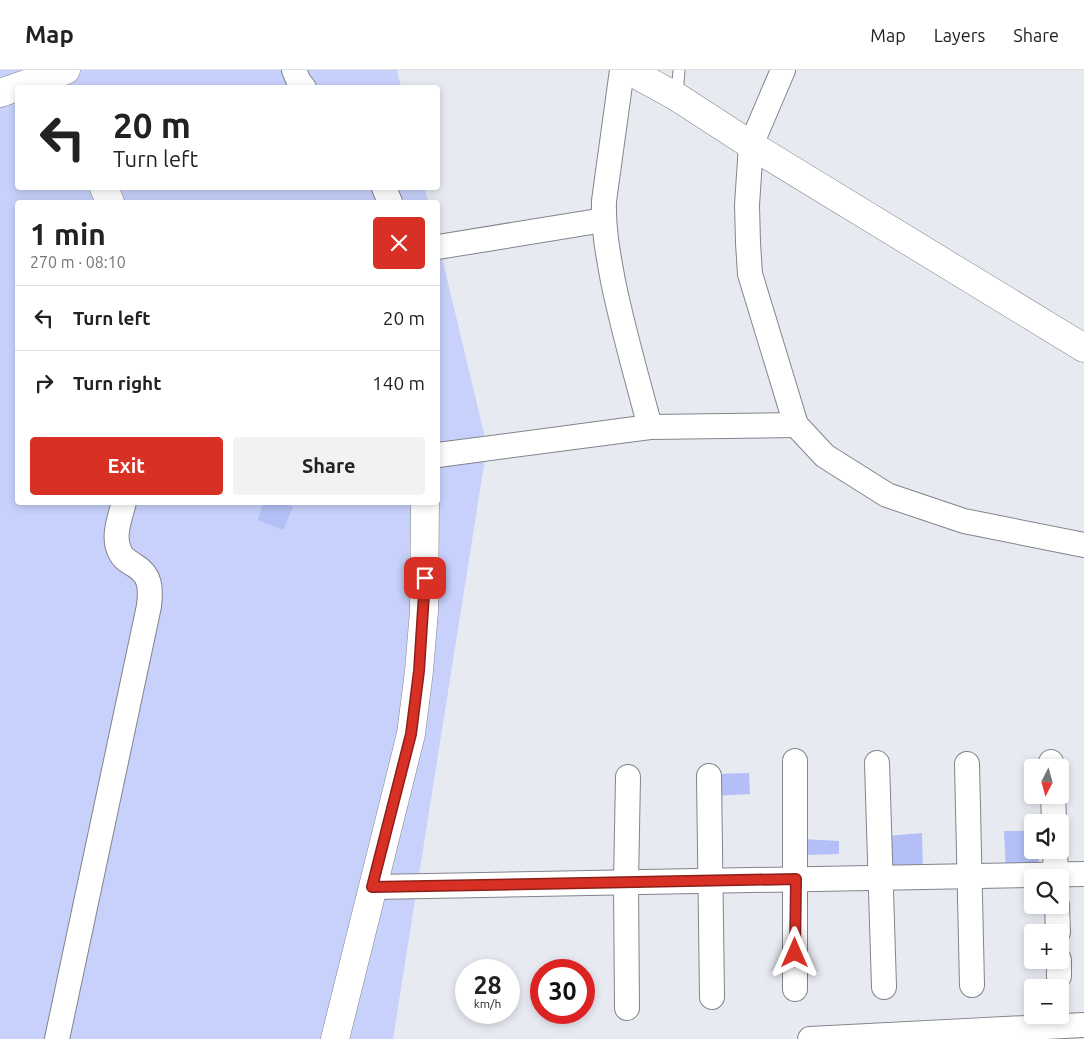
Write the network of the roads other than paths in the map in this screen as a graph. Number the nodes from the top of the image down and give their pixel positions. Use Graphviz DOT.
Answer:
graph roads {
  1 [pos="294,70"];
  2 [pos="622,70"];
  3 [pos="628,70"];
  4 [pos="679,70"];
  5 [pos="783,70"];
  6 [pos="59,78"];
  7 [pos="31,85"];
  8 [pos="302,85"];
  9 [pos="15,89"];
  10 [pos="0,93"];
  11 [pos="677,97"];
  12 [pos="751,145"];
  13 [pos="604,220"];
  14 [pos="440,247"];
  15 [pos="1084,348"];
  16 [pos="796,425"];
  17 [pos="650,427"];
  18 [pos="440,454"];
  19 [pos="123,505"];
  20 [pos="425,505"];
  21 [pos="1084,545"];
  22 [pos="795,761"];
  23 [pos="877,763"];
  24 [pos="967,764"];
  25 [pos="709,776"];
  26 [pos="628,777"];
  27 [pos="1084,874"];
  28 [pos="1069,875"];
  29 [pos="969,876"];
  30 [pos="1024,876"];
  31 [pos="882,878"];
  32 [pos="796,879"];
  33 [pos="711,882"];
  34 [pos="626,883"];
  35 [pos="372,887"];
  36 [pos="972,985"];
  37 [pos="884,987"];
  38 [pos="795,989"];
  39 [pos="712,997"];
  40 [pos="628,1008"];
  41 [pos="1084,1025"];
  42 [pos="1003,1034"];
  43 [pos="919,1036"];
  44 [pos="57,1039"];
  45 [pos="336,1039"];
  46 [pos="824,1039"];
  1 -- 8 [label="street"];
  2 -- 13 [label="street"];
  3 -- 11 [label="main road"];
  4 -- 11 [label="lane"];
  5 -- 12 [label="street"];
  6 -- 7 [label="main road"];
  9 -- 10 [label="main road"];
  11 -- 12 [label="main road"];
  12 -- 15 [label="main road"];
  12 -- 16 [label="street"];
  13 -- 14 [label="street"];
  13 -- 17 [label="street"];
  16 -- 17 [label="street"];
  16 -- 21 [label="street"];
  17 -- 18 [label="street"];
  19 -- 44 [label="street"];
  20 -- 35 [label="main road"];
  22 -- 32 [label="street"];
  23 -- 31 [label="street"];
  24 -- 29 [label="street"];
  25 -- 33 [label="street"];
  26 -- 34 [label="street"];
  27 -- 28 [label="street"];
  29 -- 30 [label="street"];
  29 -- 31 [label="street"];
  29 -- 36 [label="street"];
  31 -- 32 [label="street"];
  31 -- 37 [label="street"];
  32 -- 33 [label="street"];
  32 -- 38 [label="street"];
  33 -- 34 [label="street"];
  33 -- 39 [label="street"];
  34 -- 35 [label="street"];
  34 -- 40 [label="street"];
  35 -- 45 [label="main road"];
  41 -- 42 [label="street"];
  42 -- 43 [label="street"];
  43 -- 46 [label="street"];
}
